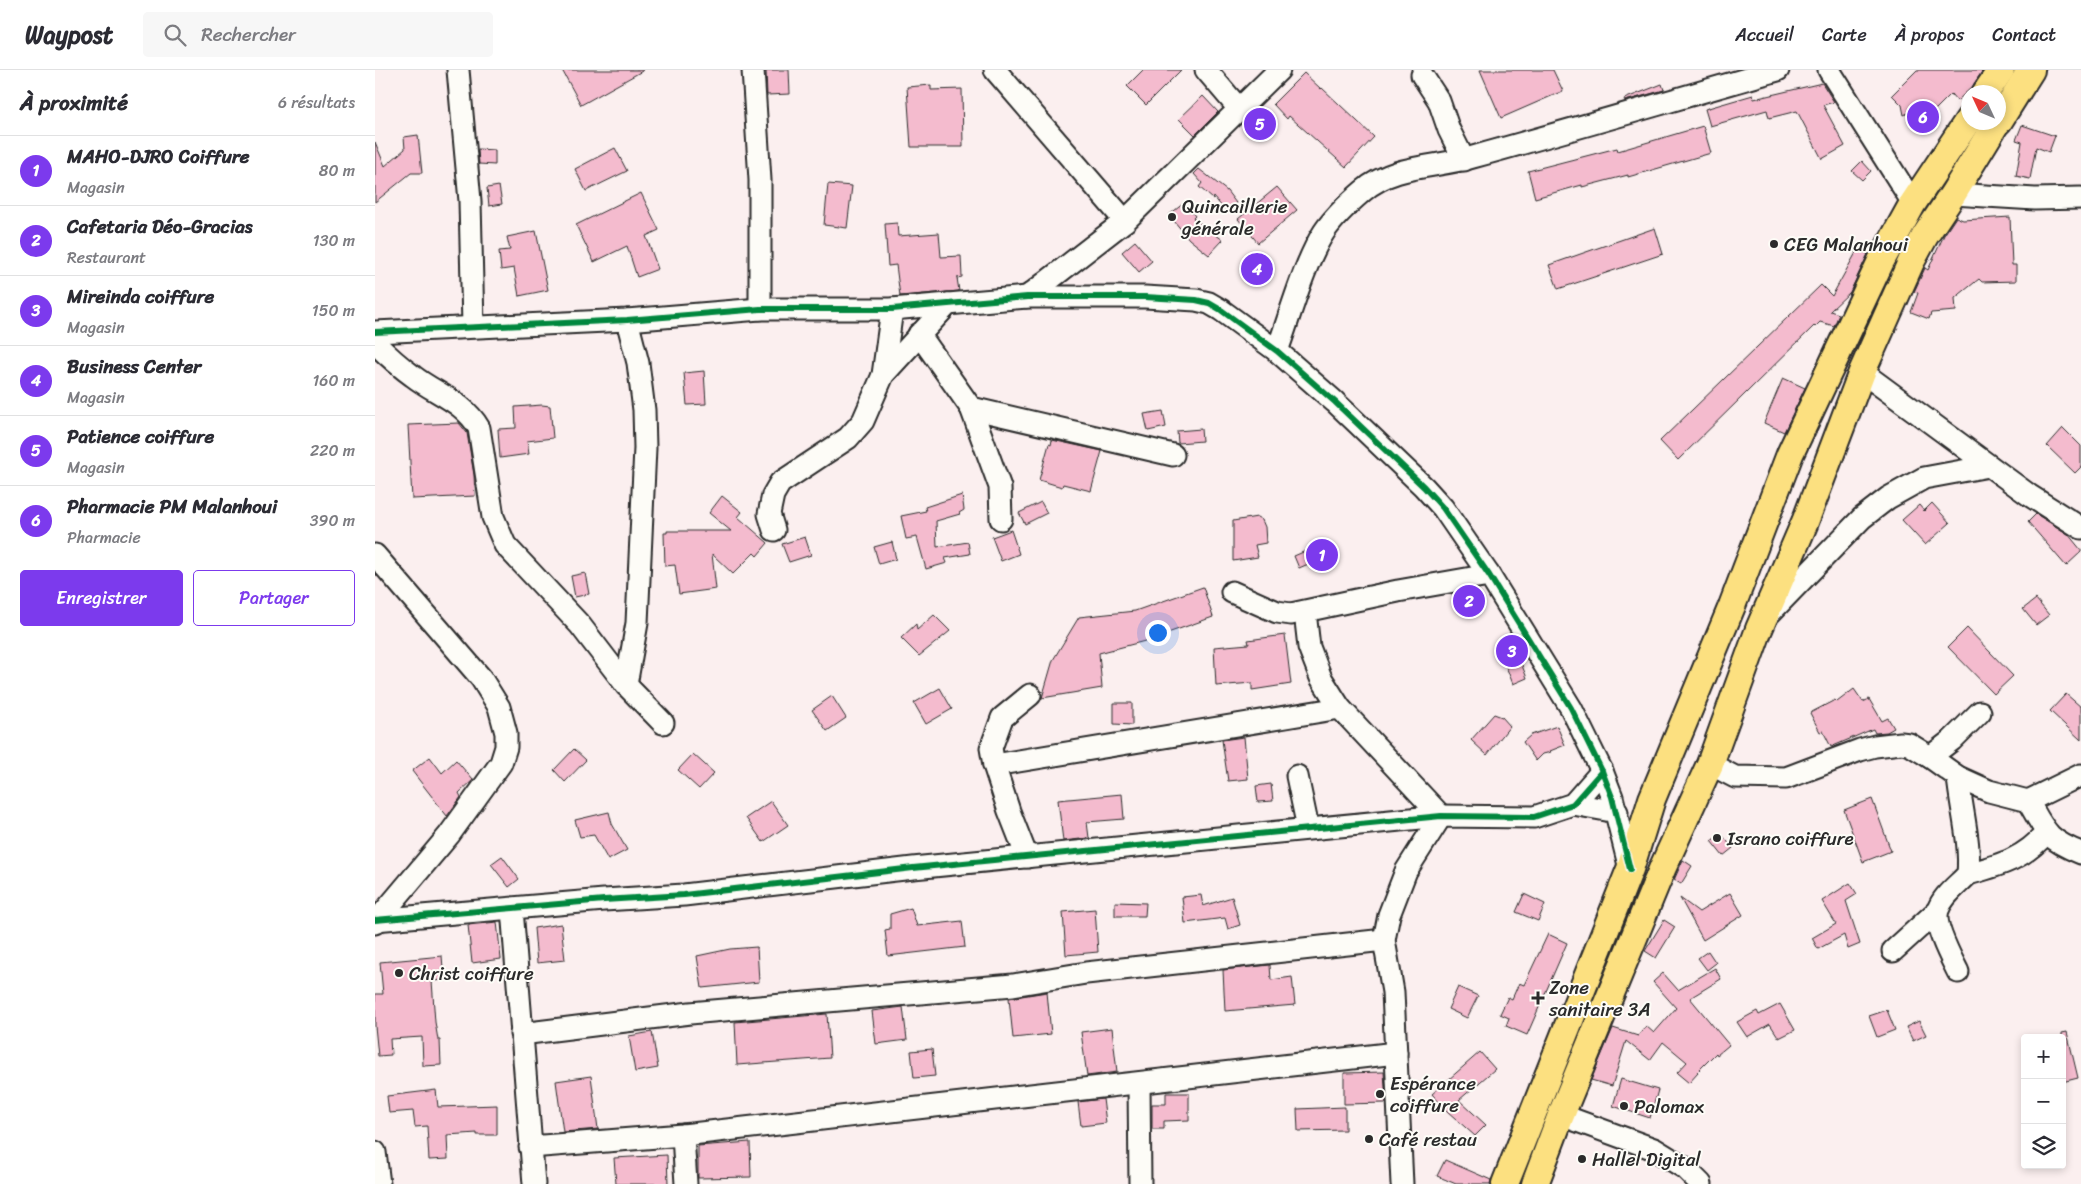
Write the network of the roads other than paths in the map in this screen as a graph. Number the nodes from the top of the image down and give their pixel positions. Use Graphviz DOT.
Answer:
graph roads {
  1 [pos="458,70"];
  2 [pos="753,70"];
  3 [pos="995,70"];
  4 [pos="1206,70"];
  5 [pos="1279,70"];
  6 [pos="1778,70"];
  7 [pos="1829,70"];
  8 [pos="2001,70"];
  9 [pos="2031,70"];
  10 [pos="1425,72"];
  11 [pos="1991,85"];
  12 [pos="2006,109"];
  13 [pos="1240,110"];
  14 [pos="1962,130"];
  15 [pos="1993,130"];
  16 [pos="1464,160"];
  17 [pos="1953,194"];
  18 [pos="2081,198"];
  19 [pos="1913,203"];
  20 [pos="1125,222"];
  21 [pos="1027,297"];
  22 [pos="948,304"];
  23 [pos="760,309"];
  24 [pos="892,309"];
  25 [pos="627,320"];
  26 [pos="473,326"];
  27 [pos="375,332"];
  28 [pos="919,334"];
  29 [pos="375,343"];
  30 [pos="1277,351"];
  31 [pos="1862,372"];
  32 [pos="883,375"];
  33 [pos="971,408"];
  34 [pos="1173,455"];
  35 [pos="1989,466"];
  36 [pos="1001,519"];
  37 [pos="2081,528"];
  38 [pos="774,530"];
  39 [pos="375,555"];
  40 [pos="1489,575"];
  41 [pos="1232,592"];
  42 [pos="1305,612"];
  43 [pos="1759,629"];
  44 [pos="626,685"];
  45 [pos="1030,695"];
  46 [pos="1341,708"];
  47 [pos="1980,712"];
  48 [pos="663,723"];
  49 [pos="1930,757"];
  50 [pos="1710,764"];
  51 [pos="994,765"];
  52 [pos="1602,771"];
  53 [pos="2081,774"];
  54 [pos="1297,776"];
  55 [pos="1958,777"];
  56 [pos="2028,801"];
  57 [pos="1573,804"];
  58 [pos="1617,812"];
  59 [pos="1441,816"];
  60 [pos="1308,828"];
  61 [pos="2046,833"];
  62 [pos="2081,852"];
  63 [pos="1027,856"];
  64 [pos="1630,869"];
  65 [pos="1968,874"];
  66 [pos="512,909"];
  67 [pos="1937,912"];
  68 [pos="376,921"];
  69 [pos="1384,940"];
  70 [pos="1893,951"];
  71 [pos="1957,972"];
  72 [pos="521,1034"];
  73 [pos="1396,1053"];
  74 [pos="1139,1084"];
  75 [pos="1561,1115"];
  76 [pos="683,1135"];
  77 [pos="531,1147"];
  78 [pos="375,1152"];
  79 [pos="379,1184"];
  80 [pos="534,1184"];
  81 [pos="686,1184"];
  82 [pos="1140,1184"];
  83 [pos="1402,1184"];
  84 [pos="1505,1184"];
  85 [pos="1535,1184"];
  86 [pos="1701,1184"];
  1 -- 26 [label="street"];
  2 -- 23 [label="street"];
  3 -- 20 [label="street"];
  4 -- 13 [label="street"];
  5 -- 13 [label="street"];
  6 -- 16 [label="street"];
  7 -- 19 [label="street"];
  8 -- 11 [label="main road"];
  9 -- 12 [label="main road"];
  10 -- 16 [label="street"];
  13 -- 20 [label="street"];
  14 -- 19 [label="main road"];
  15 -- 17 [label="main road"];
  16 -- 30 [label="street"];
  17 -- 18 [label="street"];
  17 -- 31 [label="main road"];
  19 -- 64 [label="main road"];
  20 -- 21 [label="street"];
  21 -- 22 [label="street"];
  21 -- 30 [label="street"];
  22 -- 24 [label="street"];
  22 -- 28 [label="street"];
  23 -- 24 [label="street"];
  23 -- 25 [label="street"];
  24 -- 32 [label="street"];
  25 -- 26 [label="street"];
  25 -- 44 [label="street"];
  26 -- 27 [label="street"];
  28 -- 32 [label="street"];
  28 -- 33 [label="street"];
  29 -- 44 [label="street"];
  30 -- 40 [label="street"];
  31 -- 35 [label="street"];
  31 -- 43 [label="main road"];
  32 -- 38 [label="street"];
  33 -- 34 [label="street"];
  33 -- 36 [label="street"];
  35 -- 37 [label="street"];
  35 -- 43 [label="street"];
  39 -- 68 [label="street"];
  40 -- 42 [label="street"];
  40 -- 52 [label="street"];
  41 -- 42 [label="street"];
  42 -- 46 [label="street"];
  43 -- 50 [label="main road"];
  44 -- 48 [label="street"];
  45 -- 51 [label="street"];
  46 -- 51 [label="street"];
  46 -- 59 [label="street"];
  47 -- 49 [label="street"];
  49 -- 50 [label="street"];
  49 -- 55 [label="street"];
  50 -- 75 [label="main road"];
  51 -- 63 [label="street"];
  52 -- 57 [label="street"];
  52 -- 58 [label="street"];
  53 -- 56 [label="street"];
  54 -- 60 [label="street"];
  55 -- 56 [label="street"];
  55 -- 65 [label="street"];
  56 -- 61 [label="street"];
  57 -- 58 [label="street"];
  57 -- 59 [label="street"];
  58 -- 64 [label="street"];
  59 -- 60 [label="street"];
  59 -- 69 [label="street"];
  60 -- 63 [label="street"];
  61 -- 62 [label="street"];
  61 -- 65 [label="street"];
  63 -- 66 [label="street"];
  64 -- 84 [label="main road"];
  65 -- 67 [label="street"];
  66 -- 68 [label="street"];
  66 -- 72 [label="street"];
  67 -- 70 [label="street"];
  67 -- 71 [label="street"];
  69 -- 72 [label="street"];
  69 -- 73 [label="street"];
  72 -- 77 [label="street"];
  73 -- 74 [label="street"];
  73 -- 83 [label="street"];
  74 -- 76 [label="street"];
  74 -- 82 [label="street"];
  75 -- 85 [label="main road"];
  75 -- 86 [label="street"];
  76 -- 77 [label="street"];
  76 -- 81 [label="street"];
  77 -- 80 [label="street"];
  78 -- 79 [label="street"];
}
